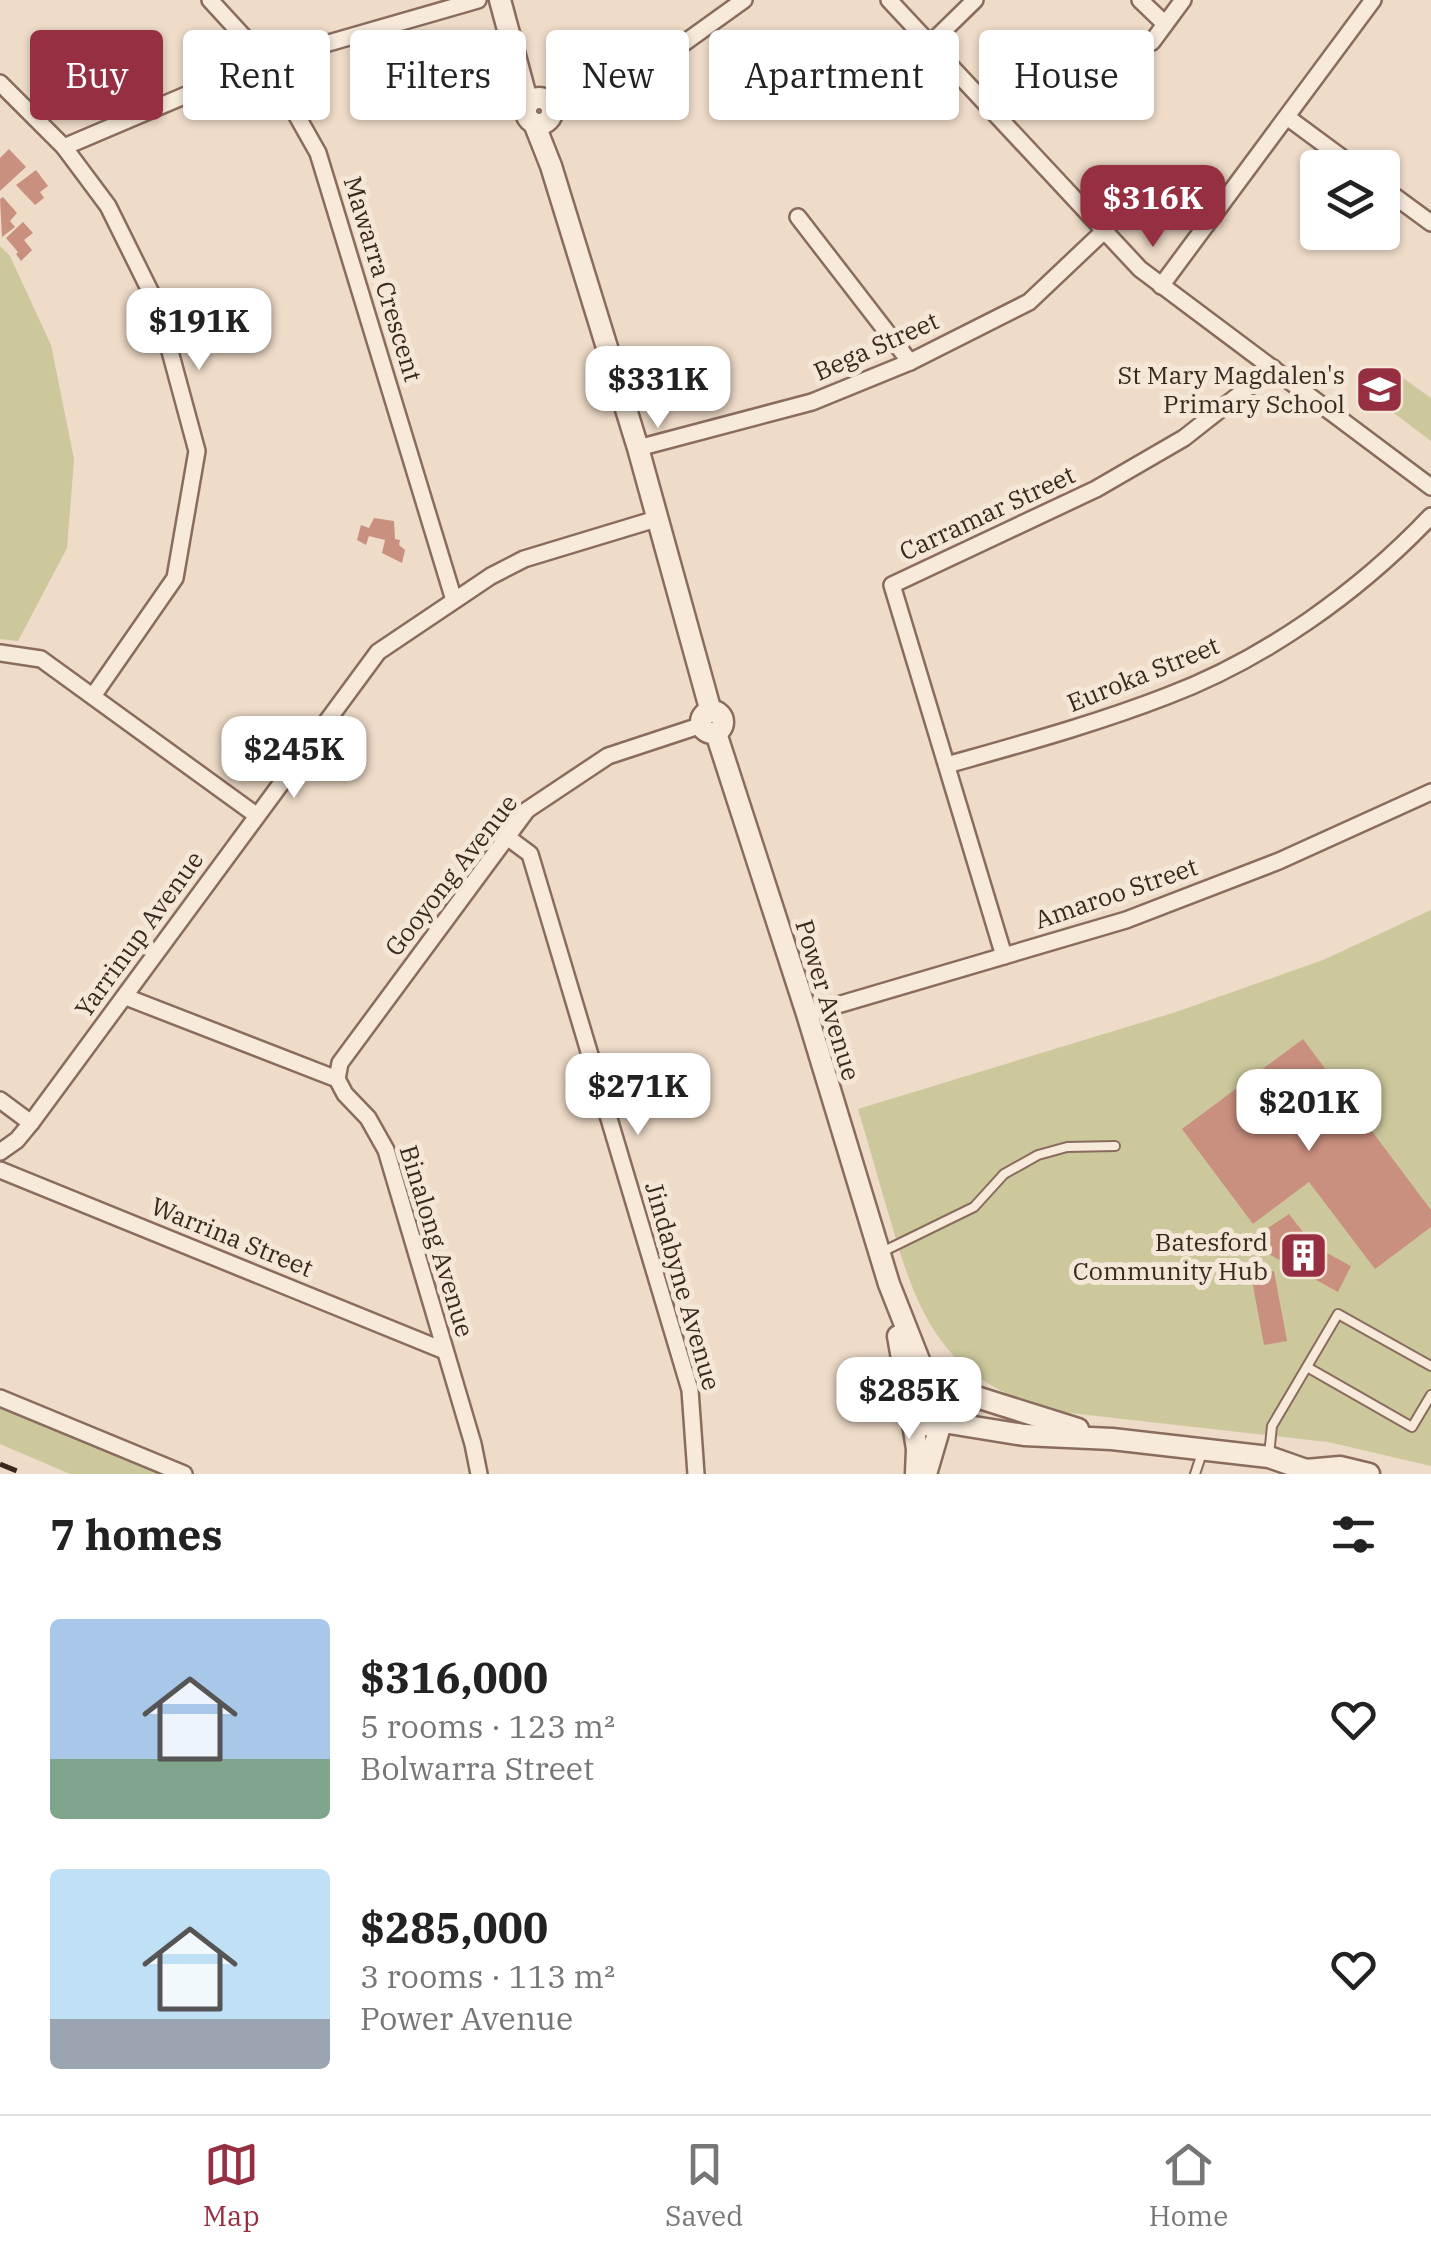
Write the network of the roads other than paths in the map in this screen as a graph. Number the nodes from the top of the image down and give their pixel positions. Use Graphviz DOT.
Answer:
graph roads {
  1 [pos="210,0"];
  2 [pos="478,0"];
  3 [pos="500,0"];
  4 [pos="744,0"];
  5 [pos="889,0"];
  6 [pos="975,0"];
  7 [pos="1140,0"];
  8 [pos="1183,0"];
  9 [pos="1374,0"];
  10 [pos="1165,24"];
  11 [pos="238,30"];
  12 [pos="917,30"];
  13 [pos="944,30"];
  14 [pos="1154,39"];
  15 [pos="330,43"];
  16 [pos="959,75"];
  17 [pos="0,83"];
  18 [pos="183,96"];
  19 [pos="542,110"];
  20 [pos="1287,116"];
  21 [pos="299,120"];
  22 [pos="64,147"];
  23 [pos="1332,150"];
  24 [pos="1400,200"];
  25 [pos="798,217"];
  26 [pos="1431,222"];
  27 [pos="1104,231"];
  28 [pos="1161,286"];
  29 [pos="910,362"];
  30 [pos="1274,368"];
  31 [pos="638,448"];
  32 [pos="1431,487"];
  33 [pos="1431,516"];
  34 [pos="656,520"];
  35 [pos="454,600"];
  36 [pos="0,653"];
  37 [pos="93,696"];
  38 [pos="710,723"];
  39 [pos="947,765"];
  40 [pos="1431,792"];
  41 [pos="256,815"];
  42 [pos="507,837"];
  43 [pos="1004,956"];
  44 [pos="126,996"];
  45 [pos="807,1014"];
  46 [pos="337,1079"];
  47 [pos="0,1100"];
  48 [pos="31,1123"];
  49 [pos="1114,1146"];
  50 [pos="0,1152"];
  51 [pos="0,1170"];
  52 [pos="880,1253"];
  53 [pos="888,1284"];
  54 [pos="444,1351"];
  55 [pos="1431,1366"];
  56 [pos="1307,1368"];
  57 [pos="935,1385"];
  58 [pos="1431,1395"];
  59 [pos="0,1398"];
  60 [pos="911,1408"];
  61 [pos="942,1423"];
  62 [pos="1112,1439"];
  63 [pos="1204,1450"];
  64 [pos="1269,1457"];
  65 [pos="1305,1472"];
  66 [pos="184,1474"];
  67 [pos="478,1474"];
  68 [pos="696,1474"];
  69 [pos="916,1474"];
  70 [pos="926,1474"];
  71 [pos="1195,1474"];
  72 [pos="1369,1474"];
  1 -- 11 [label="street, Mawarra Crescent"];
  2 -- 15 [label="street"];
  3 -- 19 [label="street, Power Avenue"];
  4 -- 19 [label="street"];
  5 -- 12 [label="street"];
  6 -- 13 [label="street"];
  7 -- 10 [label="street"];
  8 -- 10 [label="street"];
  9 -- 20 [label="street"];
  10 -- 14 [label="street"];
  16 -- 27 [label="street"];
  17 -- 22 [label="street"];
  18 -- 22 [label="street"];
  19 -- 31 [label="street, Power Avenue"];
  20 -- 23 [label="street"];
  20 -- 28 [label="street"];
  21 -- 35 [label="street, Mawarra Crescent"];
  22 -- 37 [label="street"];
  24 -- 26 [label="street"];
  25 -- 29 [label="street"];
  27 -- 28 [label="street"];
  27 -- 29 [label="street, Bega Street"];
  28 -- 30 [label="street"];
  29 -- 31 [label="street, Bega Street"];
  30 -- 32 [label="street"];
  30 -- 39 [label="street, Carramar Street"];
  31 -- 34 [label="street, Power Avenue"];
  33 -- 39 [label="street, Euroka Street"];
  34 -- 35 [label="street, Yarrinup Avenue"];
  34 -- 38 [label="street, Power Avenue"];
  35 -- 41 [label="street, Yarrinup Avenue"];
  36 -- 37 [label="street"];
  37 -- 41 [label="street"];
  38 -- 42 [label="street, Gooyong Avenue"];
  38 -- 45 [label="street, Power Avenue"];
  39 -- 43 [label="street, Carramar Street"];
  40 -- 43 [label="street, Amaroo Street"];
  41 -- 44 [label="street, Yarrinup Avenue"];
  42 -- 46 [label="street, Gooyong Avenue"];
  42 -- 68 [label="street, Jindabyne Avenue"];
  43 -- 45 [label="street, Amaroo Street"];
  44 -- 46 [label="street"];
  44 -- 48 [label="street, Yarrinup Avenue"];
  45 -- 52 [label="street, Power Avenue"];
  46 -- 54 [label="street, Binalong Avenue"];
  47 -- 48 [label="street"];
  48 -- 50 [label="street, Yarrinup Avenue"];
  49 -- 52 [label="lane"];
  51 -- 54 [label="street, Warrina Street"];
  52 -- 53 [label="street, Power Avenue"];
  53 -- 57 [label="street, Power Avenue"];
  53 -- 60 [label="street, Power Avenue"];
  54 -- 67 [label="street, Binalong Avenue"];
  55 -- 56 [label="lane"];
  56 -- 58 [label="lane"];
  56 -- 64 [label="lane"];
  57 -- 60 [label="street"];
  57 -- 61 [label="street"];
  57 -- 62 [label="street"];
  59 -- 66 [label="street"];
  60 -- 61 [label="street"];
  60 -- 69 [label="street, Power Avenue"];
  61 -- 62 [label="street"];
  61 -- 70 [label="street"];
  62 -- 63 [label="street"];
  63 -- 64 [label="street"];
  63 -- 71 [label="lane"];
  64 -- 65 [label="street"];
  65 -- 72 [label="street"];
}
